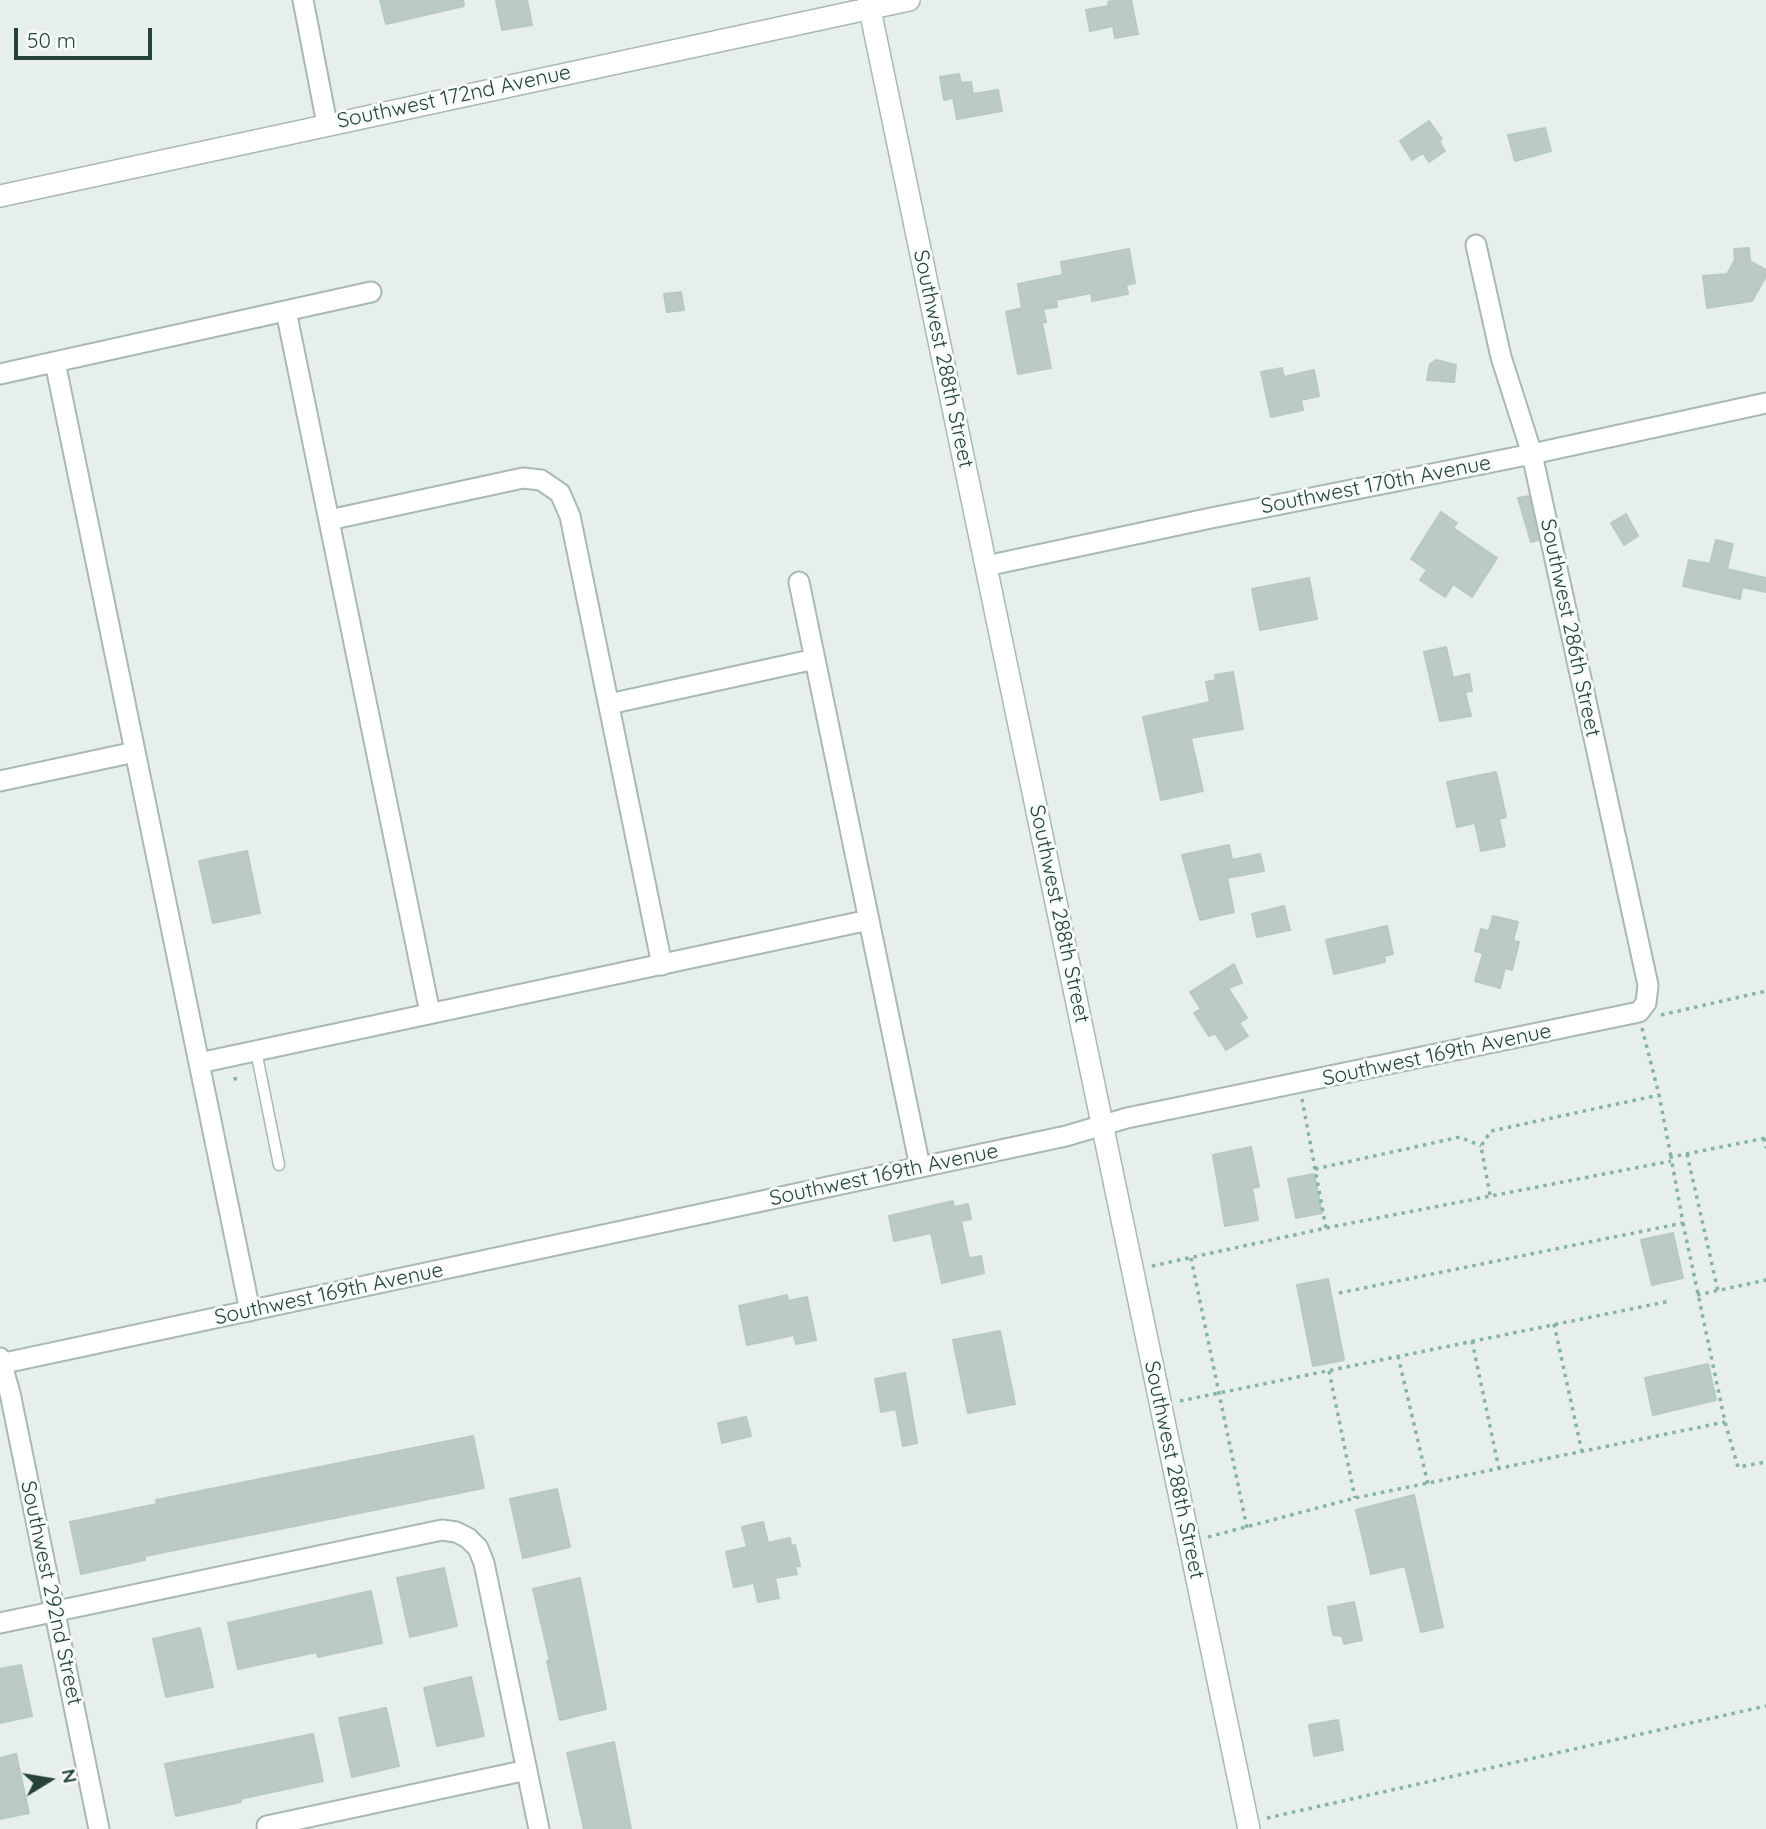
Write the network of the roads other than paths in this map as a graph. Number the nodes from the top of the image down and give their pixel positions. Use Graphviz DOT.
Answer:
graph roads {
  1 [pos="303,0"];
  2 [pos="909,0"];
  3 [pos="869,4"];
  4 [pos="327,124"];
  5 [pos="0,196"];
  6 [pos="1476,245"];
  7 [pos="371,292"];
  8 [pos="286,311"];
  9 [pos="55,362"];
  10 [pos="0,374"];
  11 [pos="1766,403"];
  12 [pos="1532,454"];
  13 [pos="329,520"];
  14 [pos="986,566"];
  15 [pos="799,582"];
  16 [pos="815,659"];
  17 [pos="609,704"];
  18 [pos="135,752"];
  19 [pos="0,781"];
  20 [pos="869,920"];
  21 [pos="662,965"];
  22 [pos="1639,1012"];
  23 [pos="430,1013"];
  24 [pos="256,1051"];
  25 [pos="199,1063"];
  26 [pos="1103,1125"];
  27 [pos="279,1165"];
  28 [pos="920,1167"];
  29 [pos="250,1311"];
  30 [pos="1,1362"];
  31 [pos="55,1612"];
  32 [pos="0,1623"];
  33 [pos="527,1770"];
  34 [pos="1248,1826"];
  35 [pos="262,1828"];
  36 [pos="99,1829"];
  37 [pos="539,1829"];
  1 -- 4 [label="street"];
  2 -- 3 [label="street, Southwest 172nd Avenue"];
  3 -- 4 [label="street, Southwest 172nd Avenue"];
  3 -- 14 [label="street, Southwest 288th Street"];
  4 -- 5 [label="street, Southwest 172nd Avenue"];
  6 -- 12 [label="street, Southwest 286th Street"];
  7 -- 8 [label="street"];
  8 -- 9 [label="street"];
  8 -- 13 [label="street"];
  9 -- 10 [label="street"];
  9 -- 18 [label="street"];
  11 -- 12 [label="street, Southwest 170th Avenue"];
  12 -- 14 [label="street, Southwest 170th Avenue"];
  12 -- 22 [label="street, Southwest 286th Street"];
  13 -- 17 [label="street"];
  13 -- 23 [label="street"];
  14 -- 26 [label="street, Southwest 288th Street"];
  15 -- 16 [label="street"];
  16 -- 17 [label="street"];
  16 -- 20 [label="street"];
  17 -- 21 [label="street"];
  18 -- 19 [label="street"];
  18 -- 25 [label="street"];
  20 -- 21 [label="street"];
  20 -- 28 [label="street"];
  21 -- 23 [label="street"];
  22 -- 26 [label="street, Southwest 169th Avenue"];
  23 -- 24 [label="street"];
  24 -- 25 [label="street"];
  24 -- 27 [label="lane"];
  25 -- 29 [label="street"];
  26 -- 28 [label="street, Southwest 169th Avenue"];
  26 -- 34 [label="street, Southwest 288th Street"];
  28 -- 29 [label="street, Southwest 169th Avenue"];
  29 -- 30 [label="street, Southwest 169th Avenue"];
  30 -- 31 [label="street, Southwest 292nd Street"];
  31 -- 32 [label="street"];
  31 -- 33 [label="street"];
  31 -- 36 [label="street, Southwest 292nd Street"];
  33 -- 35 [label="street"];
  33 -- 37 [label="street"];
}
